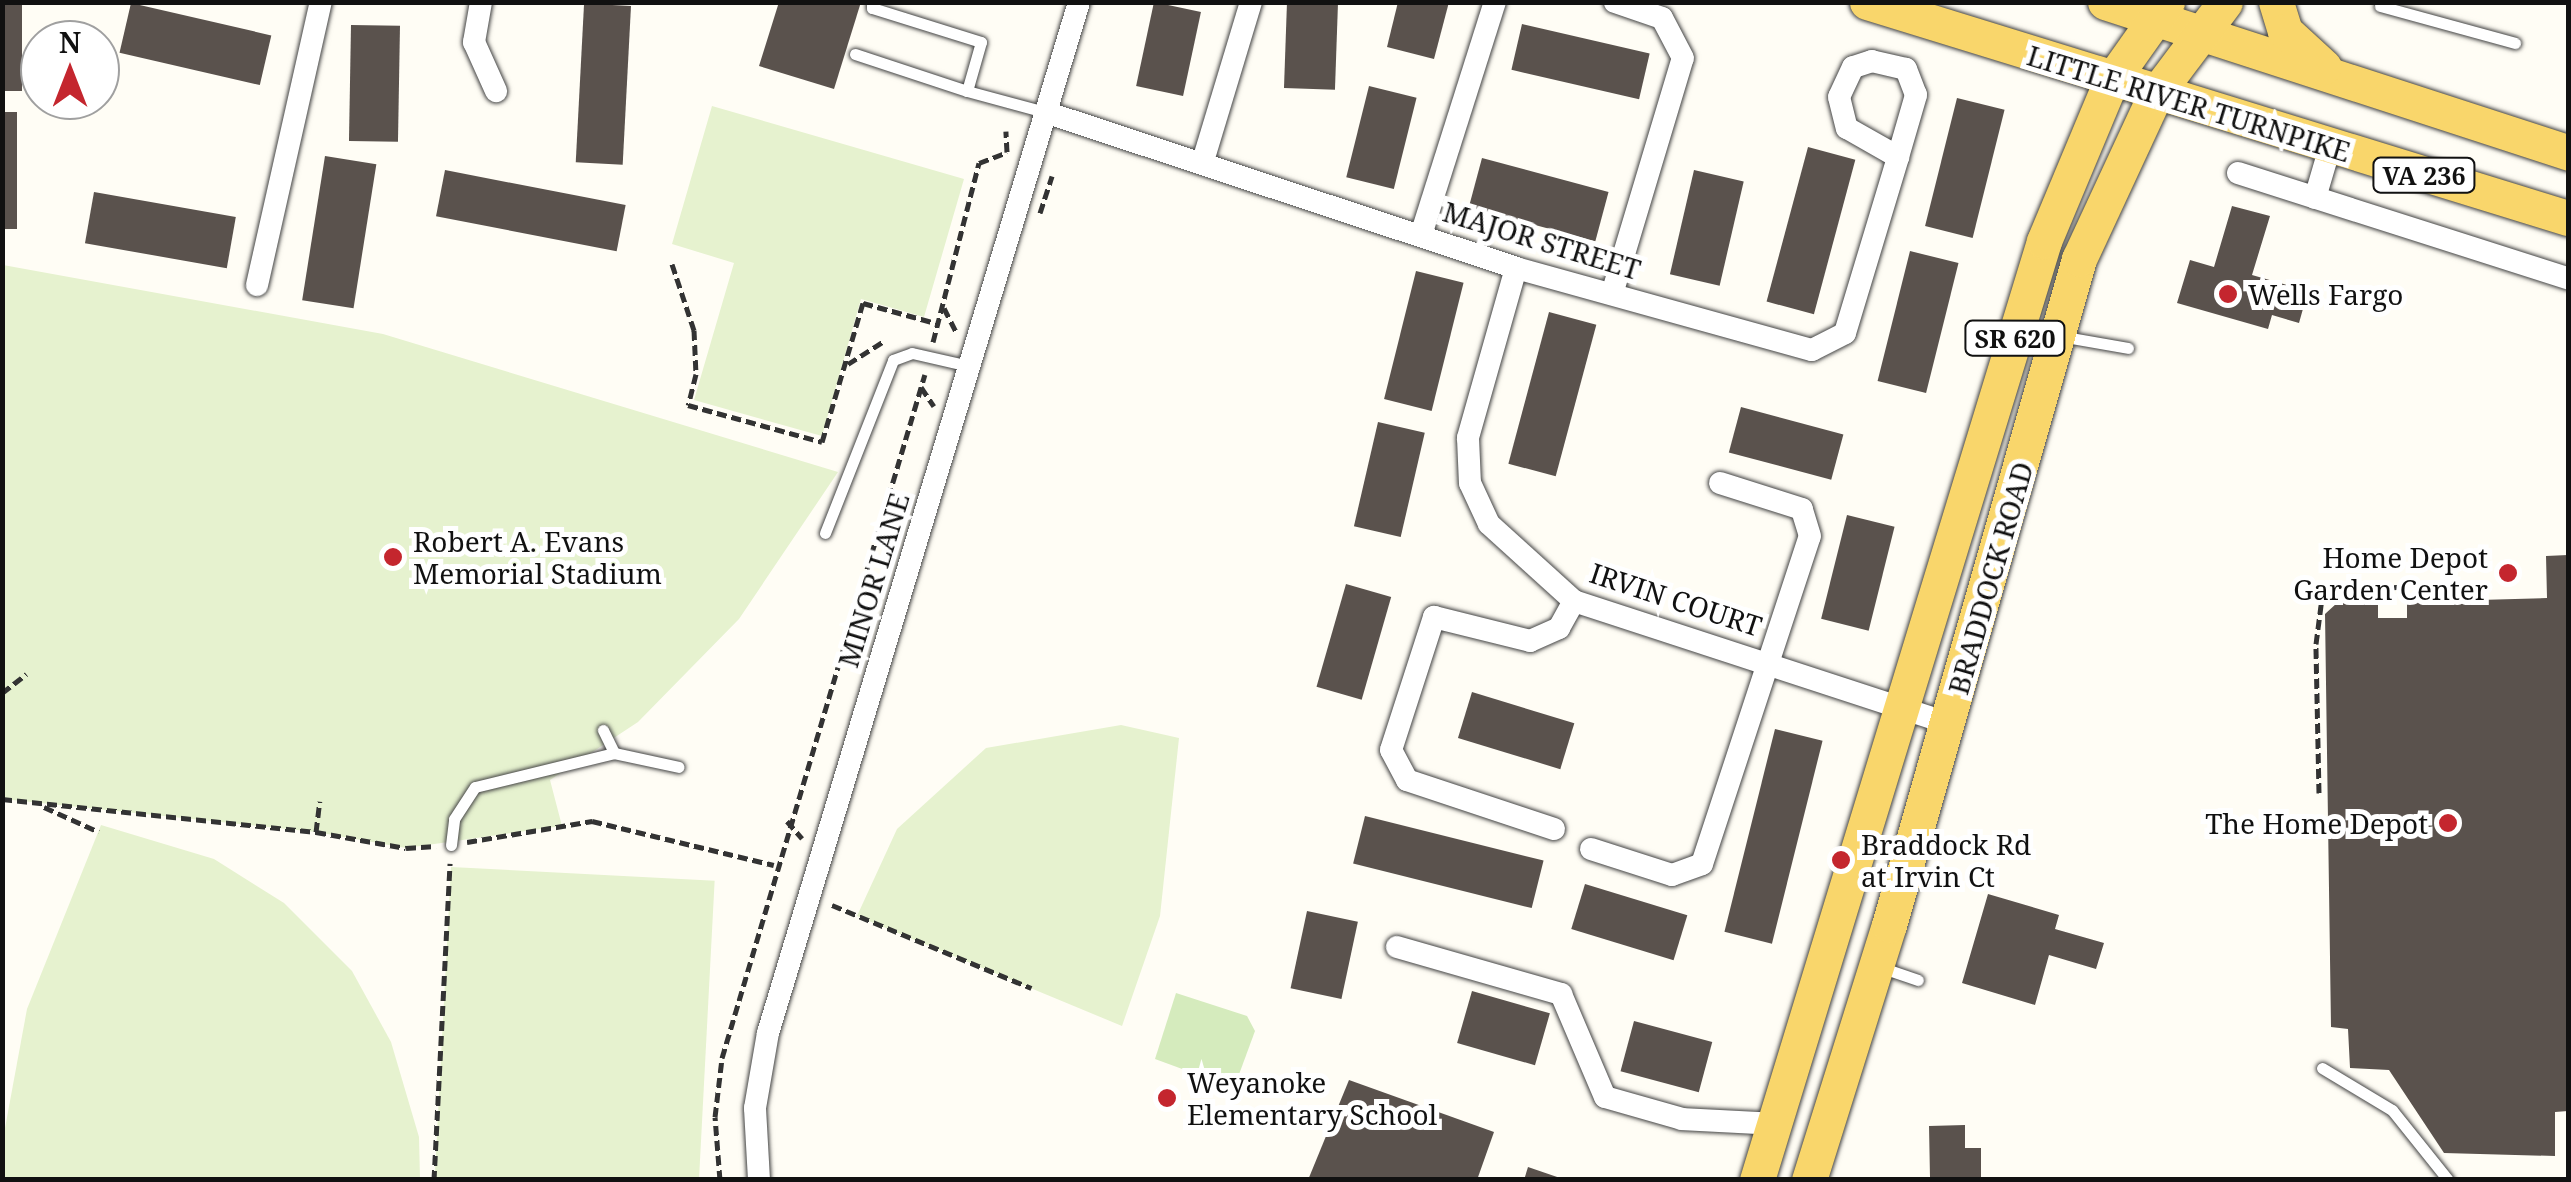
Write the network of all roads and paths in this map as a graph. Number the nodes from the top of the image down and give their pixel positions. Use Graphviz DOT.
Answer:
graph roads {
  1 [pos="321,2"];
  2 [pos="481,2"];
  3 [pos="872,2"];
  4 [pos="1079,2"];
  5 [pos="1252,2"];
  6 [pos="1495,2"];
  7 [pos="1615,2"];
  8 [pos="1867,2"];
  9 [pos="2105,2"];
  10 [pos="2225,2"];
  11 [pos="2276,2"];
  12 [pos="2380,6"];
  13 [pos="2161,10"];
  14 [pos="2201,34"];
  15 [pos="2515,43"];
  16 [pos="855,54"];
  17 [pos="2111,81"];
  18 [pos="2351,82"];
  19 [pos="496,91"];
  20 [pos="967,92"];
  21 [pos="2155,95"];
  22 [pos="1045,112"];
  23 [pos="1006,130"];
  24 [pos="2330,147"];
  25 [pos="2568,152"];
  26 [pos="1898,157"];
  27 [pos="1202,162"];
  28 [pos="2238,173"];
  29 [pos="2315,198"];
  30 [pos="2568,218"];
  31 [pos="1421,234"];
  32 [pos="672,264"];
  33 [pos="1516,268"];
  34 [pos="2568,278"];
  35 [pos="258,285"];
  36 [pos="1612,294"];
  37 [pos="939,324"];
  38 [pos="2056,336"];
  39 [pos="932,347"];
  40 [pos="2128,348"];
  41 [pos="969,366"];
  42 [pos="924,374"];
  43 [pos="1720,483"];
  44 [pos="825,533"];
  45 [pos="2397,587"];
  46 [pos="1574,600"];
  47 [pos="1768,661"];
  48 [pos="26,674"];
  49 [pos="2,693"];
  50 [pos="1906,708"];
  51 [pos="1948,723"];
  52 [pos="603,730"];
  53 [pos="614,754"];
  54 [pos="678,767"];
  55 [pos="2319,792"];
  56 [pos="2,799"];
  57 [pos="320,801"];
  58 [pos="36,803"];
  59 [pos="788,821"];
  60 [pos="1554,829"];
  61 [pos="99,832"];
  62 [pos="316,832"];
  63 [pos="451,844"];
  64 [pos="809,847"];
  65 [pos="1591,849"];
  66 [pos="775,866"];
  67 [pos="832,905"];
  68 [pos="1398,947"];
  69 [pos="1876,966"];
  70 [pos="1918,980"];
  71 [pos="1031,988"];
  72 [pos="2322,1068"];
  73 [pos="1776,1124"];
  74 [pos="434,1180"];
  75 [pos="720,1180"];
  76 [pos="759,1180"];
  77 [pos="1758,1180"];
  78 [pos="1808,1180"];
  79 [pos="2448,1180"];
  1 -- 35 [label="street"];
  2 -- 19 [label="street"];
  3 -- 20 [label="lane"];
  4 -- 22 [label="street, MINOR LANE"];
  5 -- 27 [label="street"];
  6 -- 31 [label="street"];
  7 -- 36 [label="street"];
  8 -- 17 [label="main road, LITTLE RIVER TURNPIKE / VA 236"];
  9 -- 13 [label="main road, VA 236"];
  10 -- 14 [label="main road, BRADDOCK ROAD / SR 620"];
  11 -- 18 [label="main road"];
  12 -- 15 [label="lane"];
  13 -- 14 [label="main road, VA 236"];
  13 -- 17 [label="main road, BRADDOCK ROAD / SR 620"];
  14 -- 18 [label="main road, VA 236"];
  14 -- 21 [label="main road, BRADDOCK ROAD / SR 620"];
  16 -- 20 [label="lane"];
  17 -- 21 [label="main road, LITTLE RIVER TURNPIKE / VA 236"];
  17 -- 50 [label="main road, BRADDOCK ROAD / SR 620"];
  18 -- 25 [label="main road, VA 236"];
  20 -- 22 [label="lane"];
  21 -- 24 [label="main road, LITTLE RIVER TURNPIKE / VA 236"];
  21 -- 38 [label="main road, BRADDOCK ROAD / SR 620"];
  22 -- 27 [label="street, MAJOR STREET"];
  22 -- 41 [label="street, MINOR LANE"];
  23 -- 37 [label="path"];
  24 -- 29 [label="street"];
  24 -- 30 [label="main road, LITTLE RIVER TURNPIKE / VA 236"];
  26 -- 36 [label="street, MAJOR STREET"];
  27 -- 31 [label="street, MAJOR STREET"];
  28 -- 29 [label="street"];
  29 -- 34 [label="street"];
  31 -- 33 [label="street, MAJOR STREET"];
  32 -- 37 [label="path"];
  33 -- 36 [label="street, MAJOR STREET"];
  33 -- 46 [label="street, IRVIN COURT"];
  37 -- 39 [label="path"];
  38 -- 40 [label="lane"];
  38 -- 51 [label="main road, BRADDOCK ROAD / SR 620"];
  41 -- 44 [label="lane"];
  41 -- 76 [label="street, MINOR LANE"];
  42 -- 59 [label="path"];
  43 -- 47 [label="street"];
  45 -- 55 [label="path"];
  46 -- 47 [label="street, IRVIN COURT"];
  46 -- 60 [label="street"];
  47 -- 50 [label="street, IRVIN COURT"];
  47 -- 65 [label="street"];
  48 -- 49 [label="path"];
  50 -- 51 [label="street, IRVIN COURT"];
  50 -- 73 [label="main road, BRADDOCK ROAD / SR 620"];
  51 -- 69 [label="main road, BRADDOCK ROAD / SR 620"];
  52 -- 53 [label="lane"];
  53 -- 54 [label="lane"];
  53 -- 63 [label="lane"];
  56 -- 58 [label="path"];
  57 -- 62 [label="path"];
  58 -- 61 [label="path"];
  58 -- 62 [label="path"];
  59 -- 64 [label="path"];
  59 -- 66 [label="path"];
  62 -- 63 [label="path"];
  63 -- 66 [label="path"];
  63 -- 74 [label="path"];
  66 -- 75 [label="path"];
  67 -- 71 [label="path"];
  68 -- 73 [label="street"];
  69 -- 70 [label="lane"];
  69 -- 78 [label="main road, BRADDOCK ROAD / SR 620"];
  72 -- 79 [label="lane"];
  73 -- 77 [label="main road, BRADDOCK ROAD / SR 620"];
}
